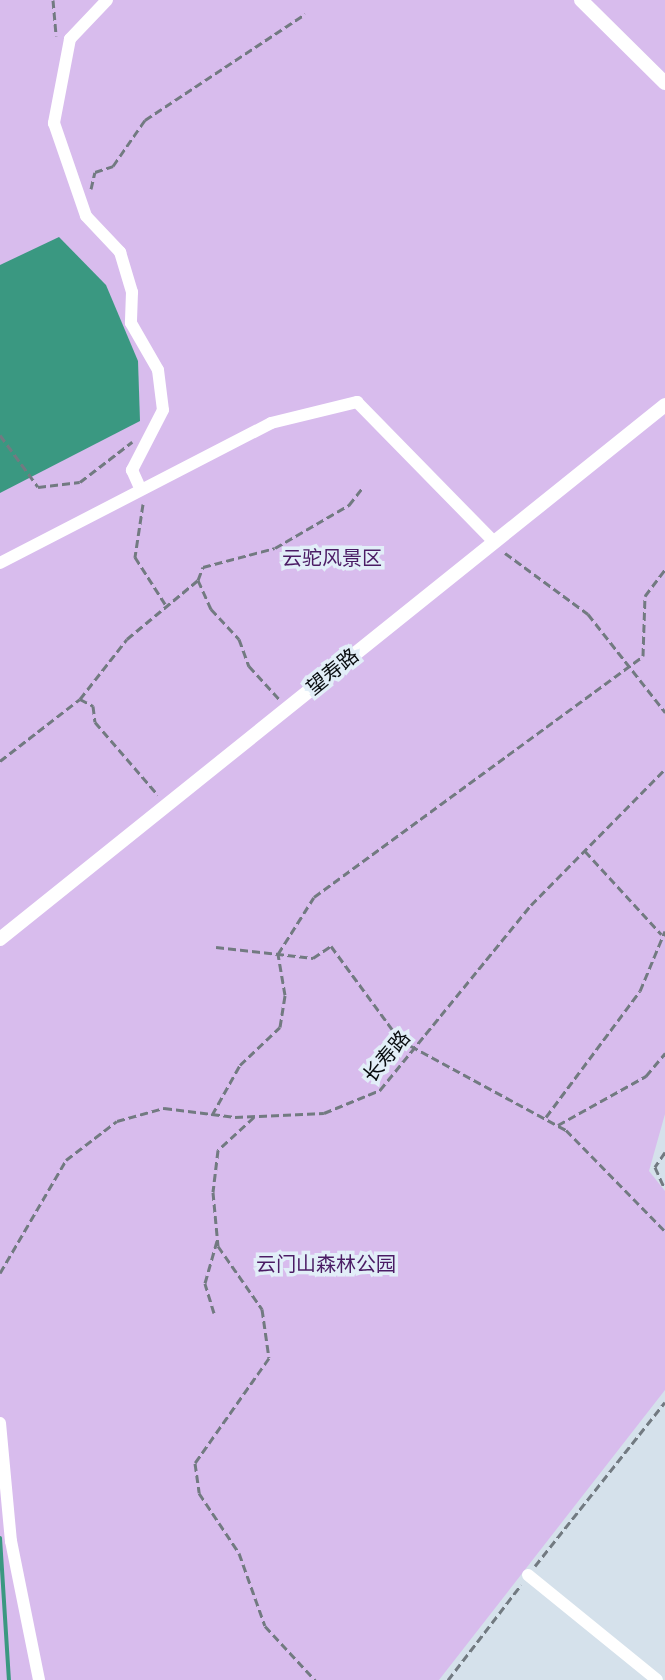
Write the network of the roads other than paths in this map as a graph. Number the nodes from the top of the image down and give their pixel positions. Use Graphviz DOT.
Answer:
graph roads {
  1 [pos="107,0"];
  2 [pos="581,0"];
  3 [pos="665,83"];
  4 [pos="665,405"];
  5 [pos="140,488"];
  6 [pos="494,542"];
  7 [pos="0,563"];
  8 [pos="0,939"];
  9 [pos="0,1423"];
  10 [pos="528,1575"];
  11 [pos="39,1680"];
  12 [pos="657,1680"];
  1 -- 5 [label="street"];
  2 -- 3 [label="street"];
  4 -- 6 [label="street, 望寿路"];
  5 -- 6 [label="street"];
  5 -- 7 [label="street"];
  6 -- 8 [label="street, 望寿路"];
  9 -- 11 [label="street"];
  10 -- 12 [label="street"];
}
